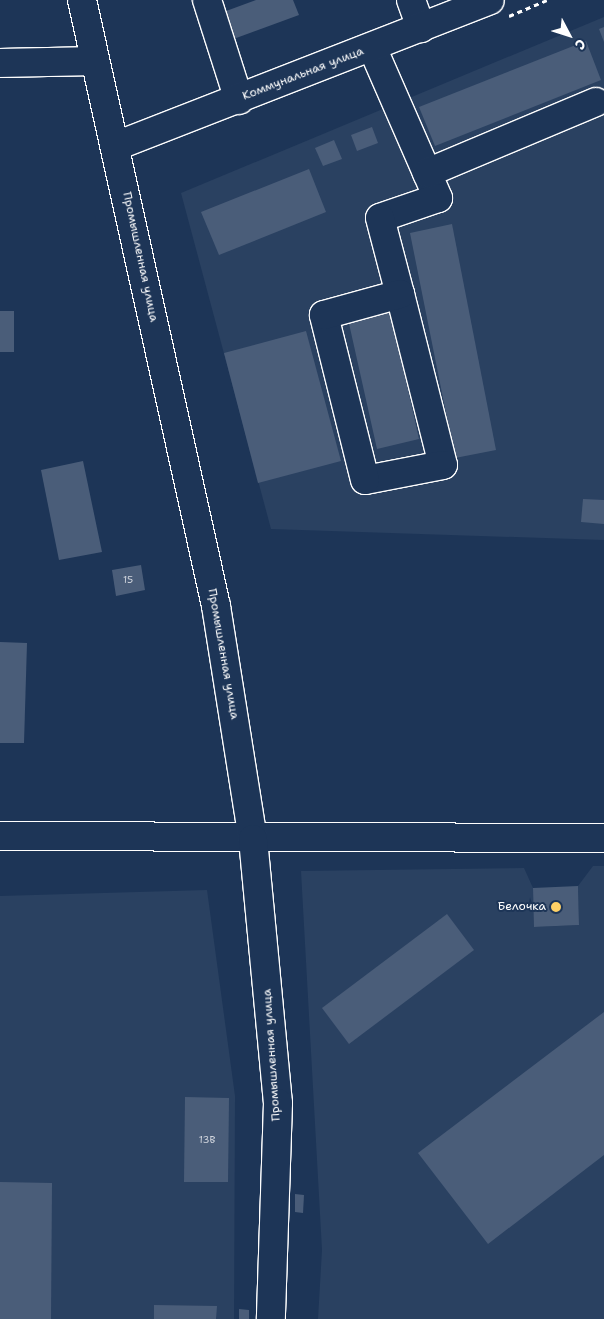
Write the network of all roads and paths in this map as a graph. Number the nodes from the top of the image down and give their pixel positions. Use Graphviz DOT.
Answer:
graph roads {
  1 [pos="82,0"];
  2 [pos="207,0"];
  3 [pos="411,0"];
  4 [pos="490,0"];
  5 [pos="421,28"];
  6 [pos="372,48"];
  7 [pos="95,61"];
  8 [pos="0,63"];
  9 [pos="239,100"];
  10 [pos="596,102"];
  11 [pos="116,146"];
  12 [pos="427,173"];
  13 [pos="400,294"];
  14 [pos="0,836"];
  15 [pos="604,838"];
  16 [pos="253,839"];
  17 [pos="271,1319"];
  1 -- 7 [label="main road, Промышленная улица"];
  2 -- 9 [label="main road"];
  3 -- 5 [label="main road"];
  4 -- 5 [label="main road, Коммунальная улица"];
  5 -- 6 [label="main road, Коммунальная улица"];
  6 -- 9 [label="main road, Коммунальная улица"];
  6 -- 12 [label="main road"];
  7 -- 8 [label="main road"];
  7 -- 11 [label="main road, Промышленная улица"];
  9 -- 11 [label="main road, Коммунальная улица"];
  10 -- 12 [label="main road"];
  11 -- 16 [label="main road, Промышленная улица"];
  12 -- 13 [label="main road"];
  13 -- 13 [label="main road"];
  14 -- 16 [label="main road"];
  15 -- 16 [label="main road"];
  16 -- 17 [label="main road, Промышленная улица"];
}
